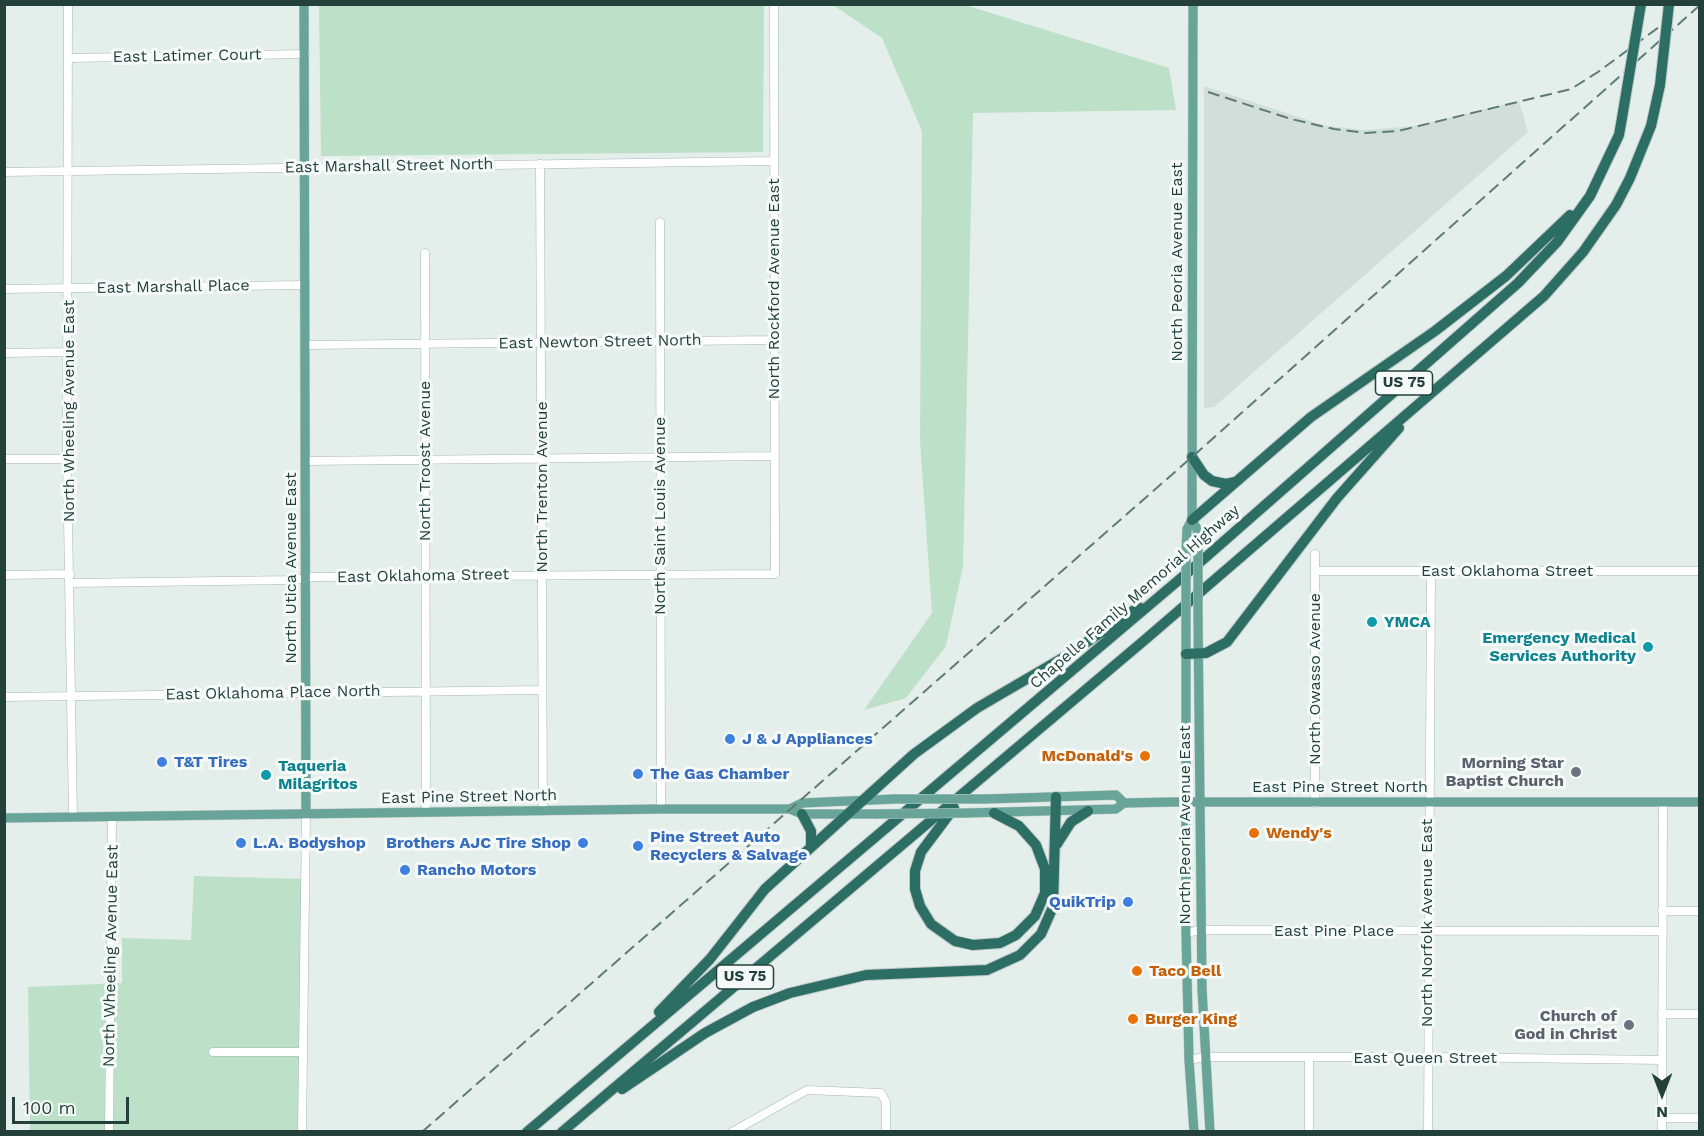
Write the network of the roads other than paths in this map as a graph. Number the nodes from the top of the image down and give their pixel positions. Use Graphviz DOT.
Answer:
graph roads {
  1 [pos="68,4"];
  2 [pos="304,4"];
  3 [pos="774,4"];
  4 [pos="1193,4"];
  5 [pos="1641,4"];
  6 [pos="1669,4"];
  7 [pos="304,54"];
  8 [pos="70,58"];
  9 [pos="774,162"];
  10 [pos="540,164"];
  11 [pos="304,167"];
  12 [pos="69,171"];
  13 [pos="4,172"];
  14 [pos="1590,196"];
  15 [pos="660,222"];
  16 [pos="425,253"];
  17 [pos="305,285"];
  18 [pos="70,288"];
  19 [pos="4,289"];
  20 [pos="774,340"];
  21 [pos="660,342"];
  22 [pos="542,343"];
  23 [pos="305,345"];
  24 [pos="426,345"];
  25 [pos="68,352"];
  26 [pos="4,353"];
  27 [pos="1426,399"];
  28 [pos="775,456"];
  29 [pos="1192,457"];
  30 [pos="660,458"];
  31 [pos="4,459"];
  32 [pos="68,459"];
  33 [pos="542,459"];
  34 [pos="305,461"];
  35 [pos="424,461"];
  36 [pos="1236,482"];
  37 [pos="1192,520"];
  38 [pos="1315,554"];
  39 [pos="1315,571"];
  40 [pos="1431,571"];
  41 [pos="1700,571"];
  42 [pos="4,574"];
  43 [pos="70,574"];
  44 [pos="775,574"];
  45 [pos="541,575"];
  46 [pos="661,575"];
  47 [pos="425,576"];
  48 [pos="306,579"];
  49 [pos="1180,579"];
  50 [pos="70,583"];
  51 [pos="1186,654"];
  52 [pos="1198,654"];
  53 [pos="426,690"];
  54 [pos="542,690"];
  55 [pos="306,694"];
  56 [pos="72,696"];
  57 [pos="4,697"];
  58 [pos="971,787"];
  59 [pos="1056,797"];
  60 [pos="861,800"];
  61 [pos="1186,802"];
  62 [pos="1201,802"];
  63 [pos="1429,802"];
  64 [pos="1662,802"];
  65 [pos="1700,802"];
  66 [pos="1124,803"];
  67 [pos="1315,803"];
  68 [pos="662,809"];
  69 [pos="790,809"];
  70 [pos="543,811"];
  71 [pos="1088,811"];
  72 [pos="426,812"];
  73 [pos="1056,812"];
  74 [pos="994,813"];
  75 [pos="306,814"];
  76 [pos="802,814"];
  77 [pos="848,814"];
  78 [pos="73,817"];
  79 [pos="112,817"];
  80 [pos="4,818"];
  81 [pos="1057,844"];
  82 [pos="811,846"];
  83 [pos="1662,911"];
  84 [pos="1700,911"];
  85 [pos="1201,930"];
  86 [pos="1427,931"];
  87 [pos="1662,931"];
  88 [pos="1186,933"];
  89 [pos="1662,1014"];
  90 [pos="1700,1014"];
  91 [pos="622,1051"];
  92 [pos="213,1052"];
  93 [pos="302,1052"];
  94 [pos="1204,1057"];
  95 [pos="1427,1057"];
  96 [pos="1309,1058"];
  97 [pos="1189,1060"];
  98 [pos="1662,1060"];
  99 [pos="1662,1118"];
  100 [pos="1700,1118"];
  101 [pos="575,1121"];
  102 [pos="110,1131"];
  103 [pos="302,1131"];
  104 [pos="527,1131"];
  105 [pos="562,1131"];
  106 [pos="732,1131"];
  107 [pos="886,1131"];
  108 [pos="1194,1131"];
  109 [pos="1210,1131"];
  110 [pos="1309,1131"];
  111 [pos="1428,1131"];
  112 [pos="1662,1131"];
  1 -- 8 [label="street, North Wheeling Avenue East"];
  2 -- 7 [label="main road, North Utica Avenue East"];
  3 -- 9 [label="street, North Rockford Avenue East"];
  4 -- 29 [label="main road, North Peoria Avenue East"];
  5 -- 14 [label="highway, Chapelle Family Memorial Highway / US 75, bridge"];
  6 -- 27 [label="highway, US 75, bridge"];
  7 -- 8 [label="street, East Latimer Court"];
  7 -- 11 [label="main road, North Utica Avenue East"];
  8 -- 12 [label="street, North Wheeling Avenue East"];
  9 -- 10 [label="street, East Marshall Street North"];
  9 -- 20 [label="street, North Rockford Avenue East"];
  10 -- 11 [label="street, East Marshall Street North"];
  10 -- 22 [label="street, North Trenton Avenue"];
  11 -- 12 [label="street, East Marshall Street North"];
  11 -- 17 [label="main road, North Utica Avenue East"];
  12 -- 13 [label="street, East Marshall Street North"];
  12 -- 18 [label="street, North Wheeling Avenue East"];
  14 -- 36 [label="highway"];
  14 -- 49 [label="highway, Chapelle Family Memorial Highway / US 75"];
  15 -- 21 [label="street, North Saint Louis Avenue"];
  16 -- 24 [label="street, North Troost Avenue"];
  17 -- 18 [label="street, East Marshall Place"];
  17 -- 23 [label="main road, North Utica Avenue East"];
  18 -- 19 [label="street, East Marshall Place"];
  18 -- 25 [label="street, North Wheeling Avenue East"];
  20 -- 21 [label="street, East Newton Street North"];
  20 -- 28 [label="street, North Rockford Avenue East"];
  21 -- 22 [label="street, East Newton Street North"];
  21 -- 30 [label="street, North Saint Louis Avenue"];
  22 -- 24 [label="street, East Newton Street North"];
  22 -- 33 [label="street, North Trenton Avenue"];
  23 -- 24 [label="street, East Newton Street North"];
  23 -- 34 [label="main road, North Utica Avenue East"];
  24 -- 35 [label="street, North Troost Avenue"];
  25 -- 26 [label="street"];
  25 -- 32 [label="street, North Wheeling Avenue East"];
  27 -- 52 [label="highway"];
  27 -- 58 [label="highway, US 75"];
  28 -- 30 [label="street"];
  28 -- 44 [label="street, North Rockford Avenue East"];
  29 -- 36 [label="highway"];
  29 -- 37 [label="main road, North Peoria Avenue East"];
  30 -- 33 [label="street"];
  30 -- 46 [label="street, North Saint Louis Avenue"];
  31 -- 32 [label="street"];
  32 -- 43 [label="street, North Wheeling Avenue East"];
  33 -- 35 [label="street"];
  33 -- 45 [label="street, North Trenton Avenue"];
  34 -- 35 [label="street"];
  34 -- 48 [label="main road, North Utica Avenue East"];
  35 -- 47 [label="street, North Troost Avenue"];
  36 -- 37 [label="highway"];
  37 -- 51 [label="main road, North Peoria Avenue East, bridge"];
  37 -- 52 [label="main road, North Peoria Avenue East, bridge"];
  38 -- 39 [label="street, North Owasso Avenue"];
  39 -- 40 [label="street, East Oklahoma Street"];
  39 -- 67 [label="street, North Owasso Avenue"];
  40 -- 41 [label="street, East Oklahoma Street"];
  40 -- 63 [label="street, North Norfolk Avenue East"];
  42 -- 43 [label="street"];
  43 -- 50 [label="street, North Wheeling Avenue East"];
  44 -- 46 [label="street, East Oklahoma Street"];
  45 -- 46 [label="street, East Oklahoma Street"];
  45 -- 47 [label="street, East Oklahoma Street"];
  45 -- 54 [label="street, North Trenton Avenue"];
  46 -- 68 [label="street, North Saint Louis Avenue"];
  47 -- 48 [label="street, East Oklahoma Street"];
  47 -- 53 [label="street, North Troost Avenue"];
  48 -- 50 [label="street, East Oklahoma Street"];
  48 -- 55 [label="main road, North Utica Avenue East"];
  49 -- 60 [label="highway"];
  49 -- 91 [label="highway, Chapelle Family Memorial Highway / US 75"];
  50 -- 56 [label="street, North Wheeling Avenue East"];
  51 -- 52 [label="highway"];
  51 -- 61 [label="main road, North Peoria Avenue East"];
  52 -- 62 [label="main road, North Peoria Avenue East"];
  53 -- 54 [label="street, East Oklahoma Place North"];
  53 -- 55 [label="street, East Oklahoma Place North"];
  53 -- 72 [label="street, North Troost Avenue"];
  54 -- 70 [label="street, North Trenton Avenue"];
  55 -- 56 [label="street, East Oklahoma Place North"];
  55 -- 75 [label="main road, North Utica Avenue East"];
  56 -- 57 [label="street, East Oklahoma Place North"];
  56 -- 78 [label="street, North Wheeling Avenue East"];
  58 -- 74 [label="highway"];
  58 -- 101 [label="highway, US 75"];
  59 -- 60 [label="main road, East Pine Street North, bridge"];
  59 -- 66 [label="main road, East Pine Street North"];
  59 -- 73 [label="highway"];
  60 -- 69 [label="main road, East Pine Street North"];
  60 -- 77 [label="highway"];
  61 -- 62 [label="main road, East Pine Street North"];
  61 -- 66 [label="main road, East Pine Street North"];
  61 -- 88 [label="main road, North Peoria Avenue East"];
  62 -- 67 [label="main road, East Pine Street North"];
  62 -- 85 [label="main road, North Peoria Avenue East"];
  63 -- 64 [label="main road, East Pine Street North"];
  63 -- 67 [label="main road, East Pine Street North"];
  63 -- 86 [label="street, North Norfolk Avenue East"];
  64 -- 65 [label="main road, East Pine Street North"];
  64 -- 83 [label="street"];
  66 -- 71 [label="main road, East Pine Street North"];
  68 -- 69 [label="main road, East Pine Street North"];
  68 -- 70 [label="main road, East Pine Street North"];
  69 -- 76 [label="main road, East Pine Street North"];
  70 -- 72 [label="main road, East Pine Street North"];
  71 -- 73 [label="main road, East Pine Street North"];
  71 -- 81 [label="highway"];
  72 -- 75 [label="main road, East Pine Street North"];
  73 -- 74 [label="main road, East Pine Street North"];
  73 -- 81 [label="highway"];
  74 -- 77 [label="main road, East Pine Street North, bridge"];
  75 -- 79 [label="main road, East Pine Street North"];
  75 -- 93 [label="street, North Utica Avenue East"];
  76 -- 77 [label="main road, East Pine Street North"];
  76 -- 82 [label="highway"];
  77 -- 82 [label="highway"];
  78 -- 79 [label="main road, East Pine Street North"];
  78 -- 80 [label="main road, East Pine Street North"];
  79 -- 102 [label="street, North Wheeling Avenue East"];
  81 -- 101 [label="highway"];
  82 -- 91 [label="highway"];
  83 -- 84 [label="street"];
  83 -- 87 [label="street"];
  85 -- 86 [label="street, East Pine Place"];
  85 -- 88 [label="street, East Pine Place"];
  85 -- 94 [label="main road, North Peoria Avenue East"];
  86 -- 87 [label="street, East Pine Place"];
  86 -- 95 [label="street, North Norfolk Avenue East"];
  87 -- 89 [label="street"];
  88 -- 97 [label="main road, North Peoria Avenue East"];
  89 -- 90 [label="street"];
  89 -- 98 [label="street"];
  91 -- 104 [label="highway, Chapelle Family Memorial Highway / US 75"];
  92 -- 93 [label="street"];
  93 -- 103 [label="street, North Utica Avenue East"];
  94 -- 96 [label="street, East Queen Street"];
  94 -- 97 [label="street, East Queen Street"];
  94 -- 109 [label="main road, North Peoria Avenue East"];
  95 -- 96 [label="street, East Queen Street"];
  95 -- 98 [label="street, East Queen Street"];
  95 -- 111 [label="street, North Norfolk Avenue East"];
  96 -- 110 [label="street"];
  97 -- 108 [label="main road, North Peoria Avenue East"];
  98 -- 99 [label="street"];
  99 -- 100 [label="street"];
  99 -- 112 [label="street"];
  101 -- 105 [label="highway, US 75"];
  106 -- 107 [label="street"];
}
